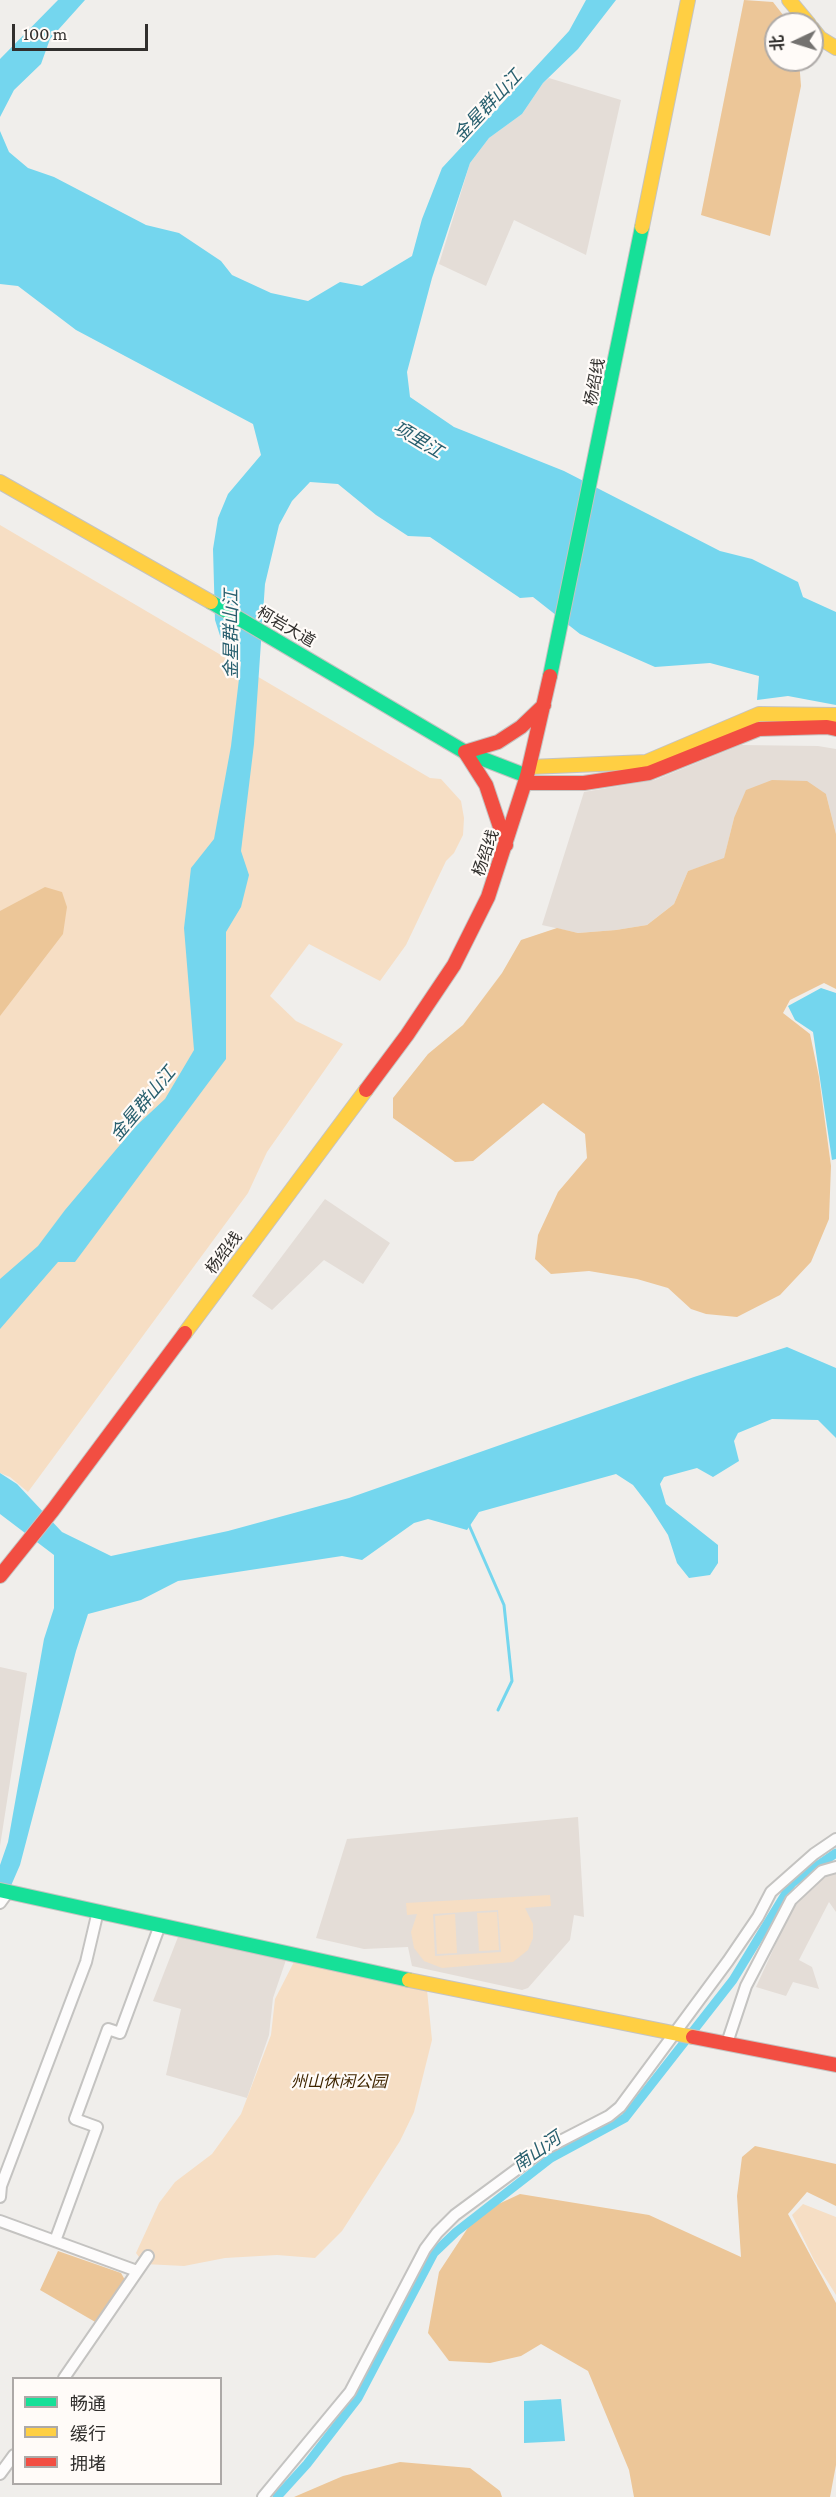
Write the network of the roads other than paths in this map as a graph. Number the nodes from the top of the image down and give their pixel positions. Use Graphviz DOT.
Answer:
graph roads {
  1 [pos="688,0"];
  2 [pos="789,0"];
  3 [pos="799,12"];
  4 [pos="0,482"];
  5 [pos="544,705"];
  6 [pos="836,715"];
  7 [pos="836,729"];
  8 [pos="465,752"];
  9 [pos="527,775"];
  10 [pos="506,845"];
  11 [pos="0,1576"];
  12 [pos="836,1839"];
  13 [pos="814,1854"];
  14 [pos="836,1867"];
  15 [pos="822,1871"];
  16 [pos="3,1895"];
  17 [pos="98,1911"];
  18 [pos="160,1925"];
  19 [pos="674,2034"];
  20 [pos="727,2043"];
  21 [pos="836,2065"];
  22 [pos="0,2197"];
  23 [pos="0,2222"];
  24 [pos="55,2241"];
  25 [pos="148,2256"];
  26 [pos="137,2271"];
  27 [pos="65,2377"];
  28 [pos="12,2458"];
  29 [pos="0,2474"];
  30 [pos="263,2497"];
  1 -- 5 [label="main road, 杨绍线"];
  2 -- 3 [label="main road"];
  4 -- 8 [label="main road, 柯岩大道"];
  5 -- 8 [label="main road"];
  5 -- 9 [label="main road, 杨绍线"];
  6 -- 9 [label="main road, 柯岩大道"];
  7 -- 9 [label="main road, 柯岩大道"];
  8 -- 9 [label="main road, 柯岩大道"];
  8 -- 10 [label="main road"];
  9 -- 10 [label="main road, 杨绍线"];
  10 -- 11 [label="main road, 杨绍线"];
  12 -- 13 [label="street"];
  13 -- 15 [label="street"];
  13 -- 19 [label="street"];
  14 -- 15 [label="street"];
  15 -- 20 [label="street"];
  16 -- 17 [label="main road"];
  17 -- 18 [label="main road"];
  17 -- 22 [label="street"];
  18 -- 19 [label="main road"];
  18 -- 24 [label="street"];
  19 -- 20 [label="main road"];
  19 -- 30 [label="street"];
  20 -- 21 [label="main road"];
  23 -- 24 [label="street"];
  24 -- 26 [label="street"];
  25 -- 26 [label="street"];
  26 -- 27 [label="street"];
  28 -- 29 [label="street"];
}
